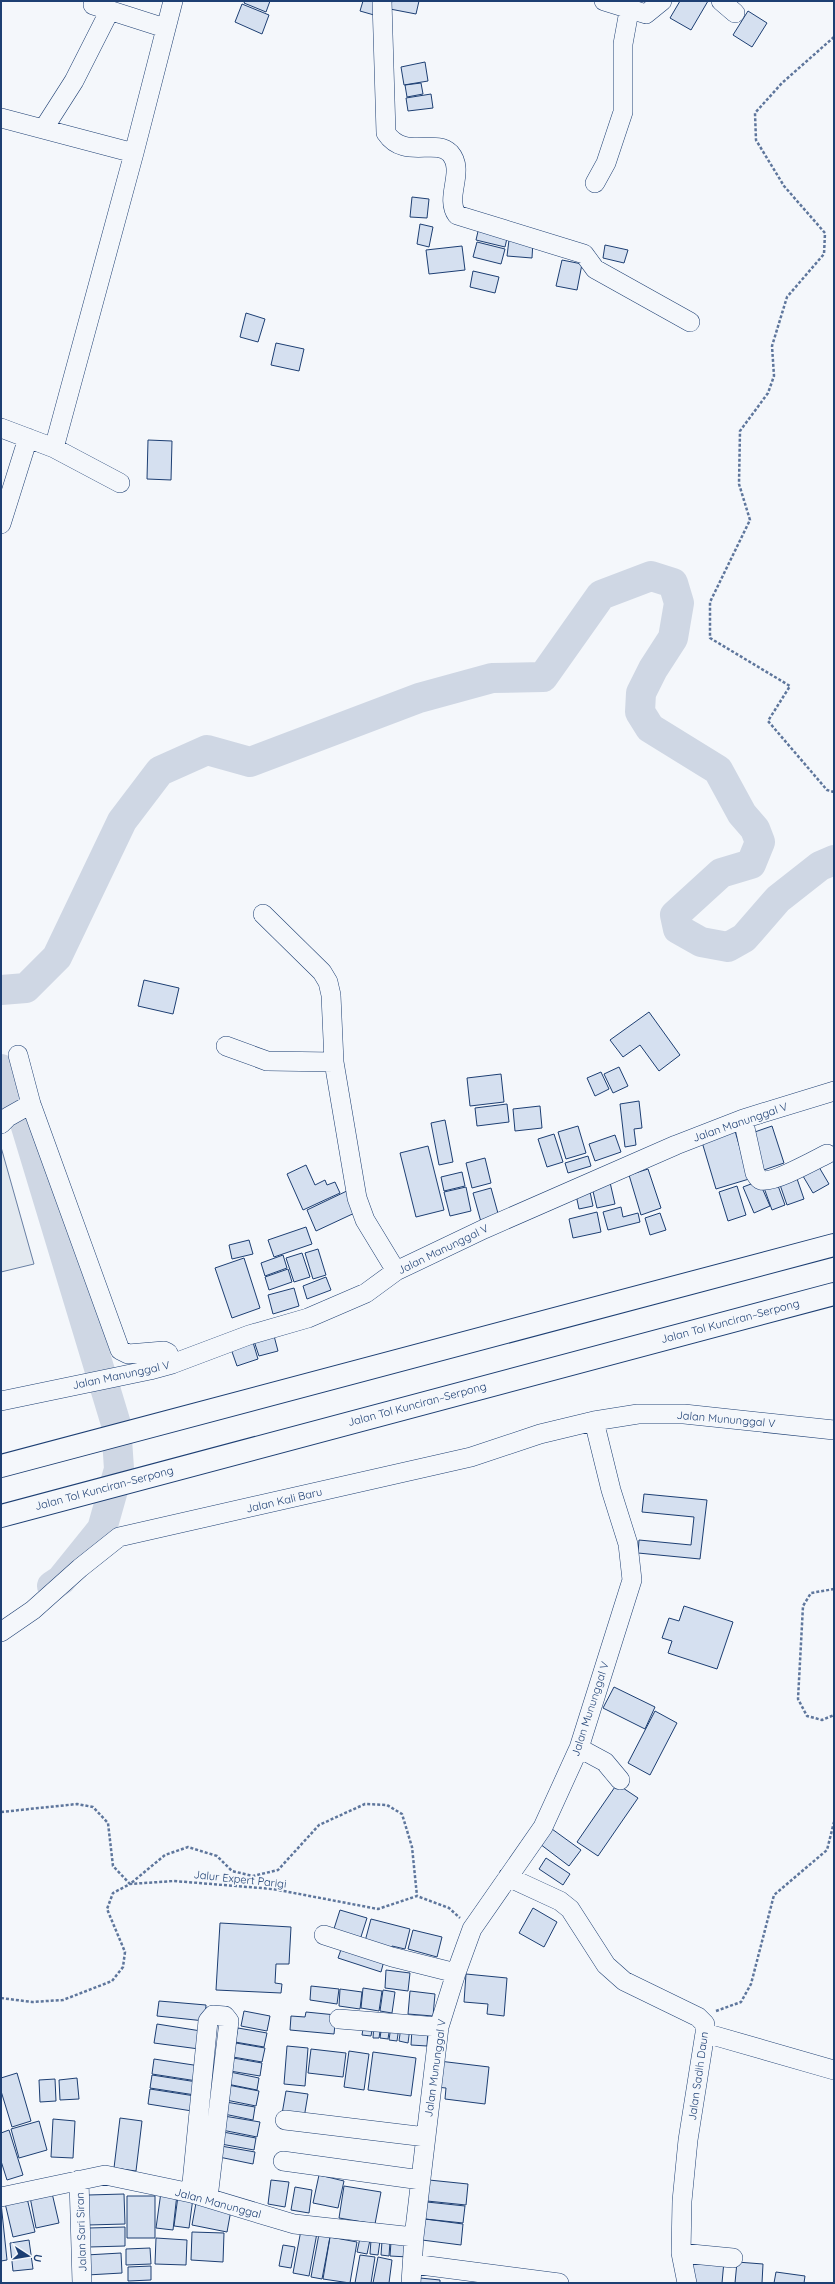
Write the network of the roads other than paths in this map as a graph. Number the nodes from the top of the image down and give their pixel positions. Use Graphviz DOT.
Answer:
graph roads {
  1 [pos="173,1"];
  2 [pos="382,1"];
  3 [pos="604,1"];
  4 [pos="720,1"];
  5 [pos="655,5"];
  6 [pos="629,10"];
  7 [pos="735,13"];
  8 [pos="165,28"];
  9 [pos="1,118"];
  10 [pos="44,128"];
  11 [pos="134,153"];
  12 [pos="595,183"];
  13 [pos="690,322"];
  14 [pos="1,428"];
  15 [pos="28,438"];
  16 [pos="54,448"];
  17 [pos="120,483"];
  18 [pos="1,524"];
  19 [pos="264,914"];
  20 [pos="226,1046"];
  21 [pos="18,1055"];
  22 [pos="334,1062"];
  23 [pos="834,1091"];
  24 [pos="16,1113"];
  25 [pos="743,1119"];
  26 [pos="827,1154"];
  27 [pos="834,1245"];
  28 [pos="396,1271"];
  29 [pos="834,1294"];
  30 [pos="172,1364"];
  31 [pos="1,1401"];
  32 [pos="594,1421"];
  33 [pos="834,1430"];
  34 [pos="1,1466"];
  35 [pos="1,1516"];
  36 [pos="1,1632"];
  37 [pos="579,1748"];
  38 [pos="620,1780"];
  39 [pos="508,1877"];
  40 [pos="324,1934"];
  41 [pos="456,1973"];
  42 [pos="339,2019"];
  43 [pos="702,2025"];
  44 [pos="439,2027"];
  45 [pos="834,2070"];
  46 [pos="285,2120"];
  47 [pos="426,2137"];
  48 [pos="283,2162"];
  49 [pos="79,2180"];
  50 [pos="421,2180"];
  51 [pos="200,2196"];
  52 [pos="1,2197"];
  53 [pos="414,2237"];
  54 [pos="681,2253"];
  55 [pos="733,2258"];
  56 [pos="413,2264"];
  57 [pos="82,2283"];
  58 [pos="411,2283"];
  59 [pos="559,2283"];
  60 [pos="687,2283"];
  1 -- 8 [label="street"];
  2 -- 13 [label="street"];
  3 -- 6 [label="street"];
  4 -- 7 [label="street"];
  5 -- 6 [label="street"];
  6 -- 12 [label="street"];
  8 -- 10 [label="street"];
  8 -- 11 [label="street"];
  9 -- 10 [label="street"];
  10 -- 11 [label="street"];
  11 -- 16 [label="street"];
  14 -- 15 [label="street"];
  15 -- 16 [label="street"];
  15 -- 18 [label="street"];
  16 -- 17 [label="street"];
  19 -- 22 [label="street"];
  20 -- 22 [label="street"];
  21 -- 24 [label="street"];
  22 -- 28 [label="street"];
  23 -- 25 [label="street, Jalan Manunggal V"];
  24 -- 30 [label="street"];
  25 -- 26 [label="street"];
  25 -- 28 [label="street, Jalan Manunggal V"];
  27 -- 34 [label="highway"];
  28 -- 30 [label="street, Jalan Manunggal V"];
  29 -- 35 [label="highway, Jalan Tol Kunciran–Serpong"];
  30 -- 31 [label="street, Jalan Manunggal V"];
  32 -- 33 [label="street, Jalan Mununggal V"];
  32 -- 36 [label="street, Jalan Kali Baru"];
  32 -- 37 [label="street, Jalan Mununggal V"];
  37 -- 38 [label="street"];
  37 -- 39 [label="street, Jalan Mununggal V"];
  39 -- 41 [label="street, Jalan Mununggal V"];
  39 -- 43 [label="street, Jalan Sadih Daun"];
  40 -- 41 [label="street"];
  41 -- 44 [label="street, Jalan Mununggal V"];
  42 -- 44 [label="street"];
  43 -- 45 [label="street"];
  43 -- 54 [label="street, Jalan Sadih Daun"];
  44 -- 47 [label="street, Jalan Mununggal V"];
  46 -- 47 [label="street"];
  47 -- 50 [label="street, Jalan Mununggal V"];
  48 -- 50 [label="street"];
  49 -- 51 [label="street, Jalan Manunggal"];
  49 -- 52 [label="street, Jalan Manunggal"];
  49 -- 57 [label="street, Jalan Sari Siran"];
  50 -- 53 [label="street, Jalan Mununggal V"];
  51 -- 51 [label="street"];
  51 -- 53 [label="street, Jalan Manunggal"];
  53 -- 56 [label="street, Jalan Mununggal V"];
  54 -- 55 [label="street"];
  54 -- 60 [label="street, Jalan Sadih Daun"];
  56 -- 58 [label="street, Jalan Mununggal V"];
  56 -- 59 [label="street"];
}
